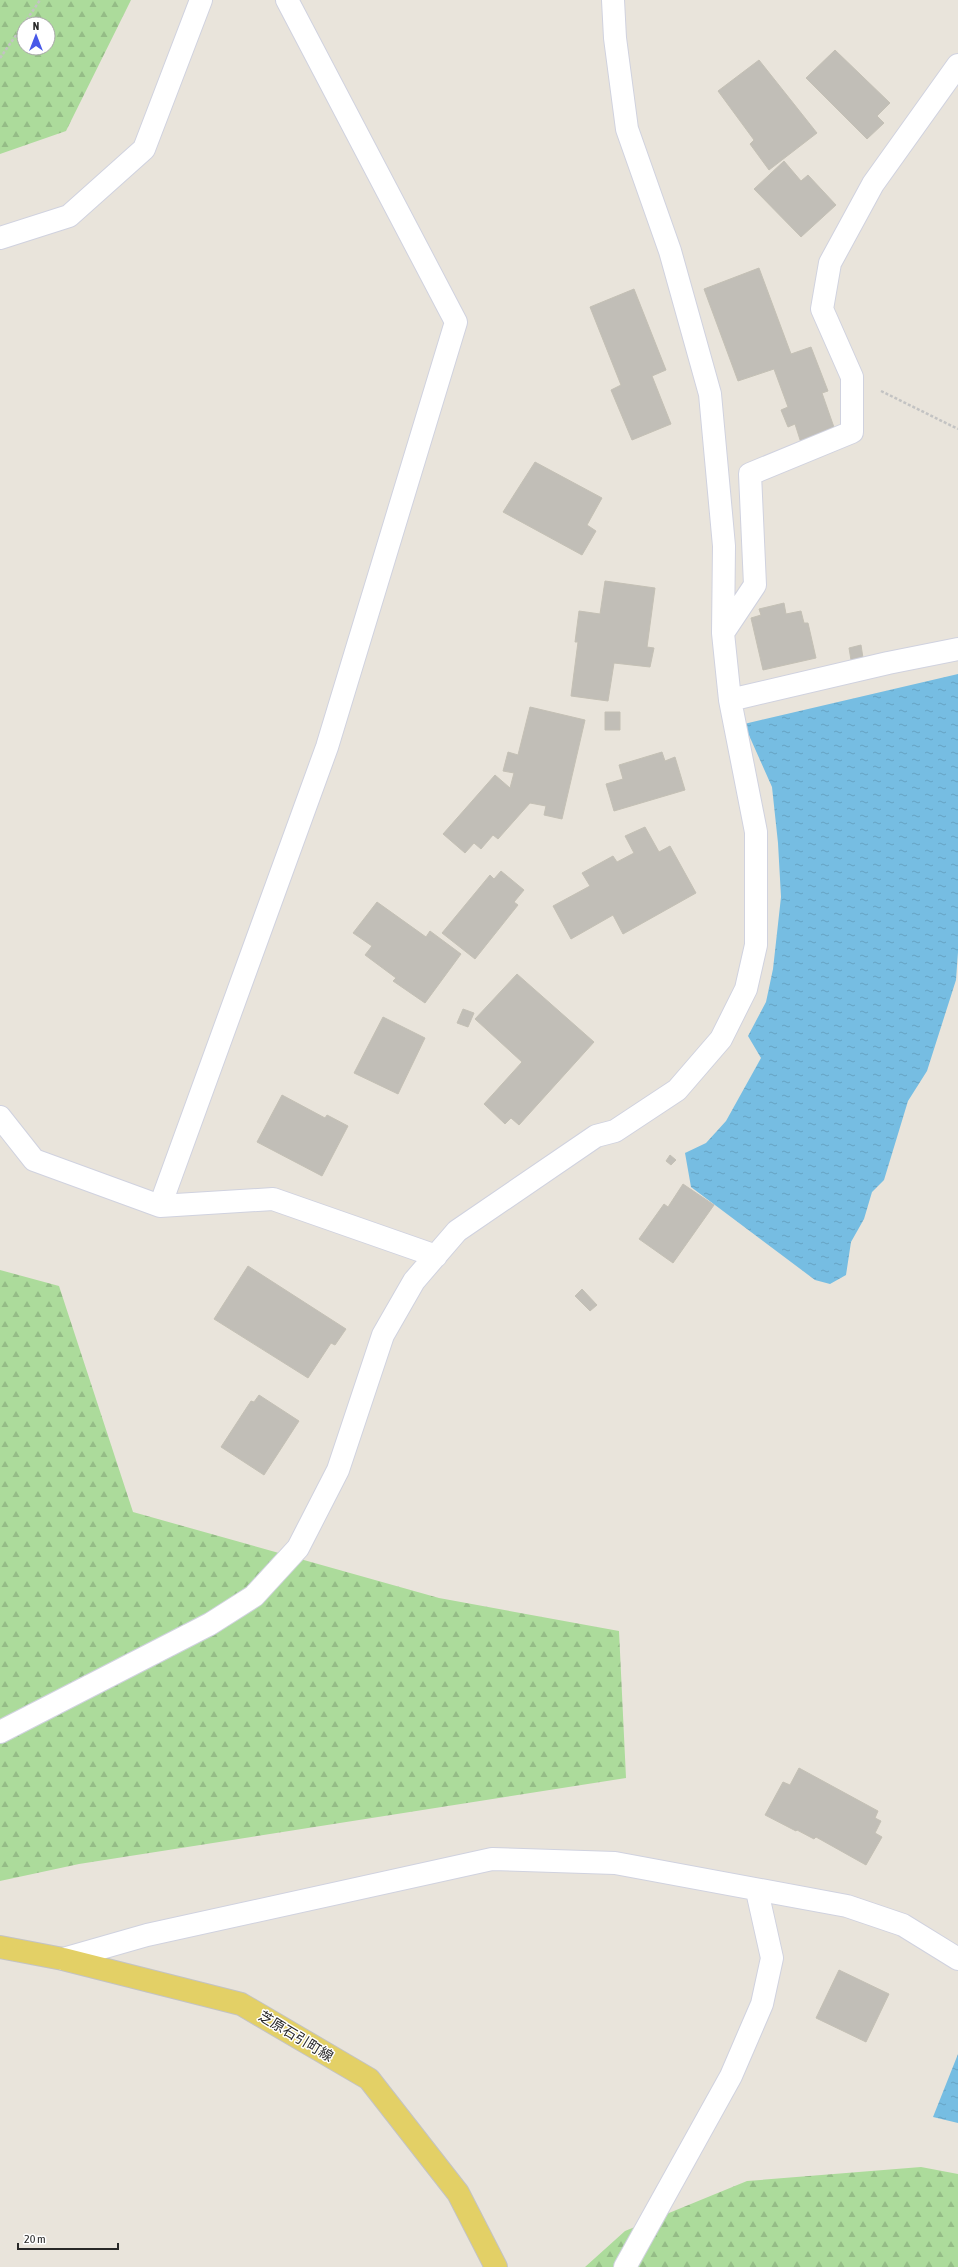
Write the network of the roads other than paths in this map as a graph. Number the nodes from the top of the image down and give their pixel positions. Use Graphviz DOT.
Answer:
graph roads {
  1 [pos="200,0"];
  2 [pos="287,0"];
  3 [pos="614,0"];
  4 [pos="958,65"];
  5 [pos="0,238"];
  6 [pos="723,633"];
  7 [pos="958,649"];
  8 [pos="730,700"];
  9 [pos="0,1117"];
  10 [pos="160,1206"];
  11 [pos="436,1256"];
  12 [pos="0,1732"];
  13 [pos="757,1890"];
  14 [pos="0,1947"];
  15 [pos="63,1958"];
  16 [pos="958,1959"];
  17 [pos="496,2267"];
  18 [pos="626,2267"];
  1 -- 5 [label="street"];
  2 -- 10 [label="street"];
  3 -- 6 [label="street"];
  4 -- 6 [label="street"];
  6 -- 8 [label="street"];
  7 -- 8 [label="street"];
  8 -- 11 [label="street"];
  9 -- 10 [label="street"];
  10 -- 11 [label="street"];
  11 -- 12 [label="street"];
  13 -- 15 [label="street"];
  13 -- 16 [label="street"];
  13 -- 18 [label="street"];
  14 -- 15 [label="main road, 芝原石引町線"];
  15 -- 17 [label="main road, 芝原石引町線"];
}
